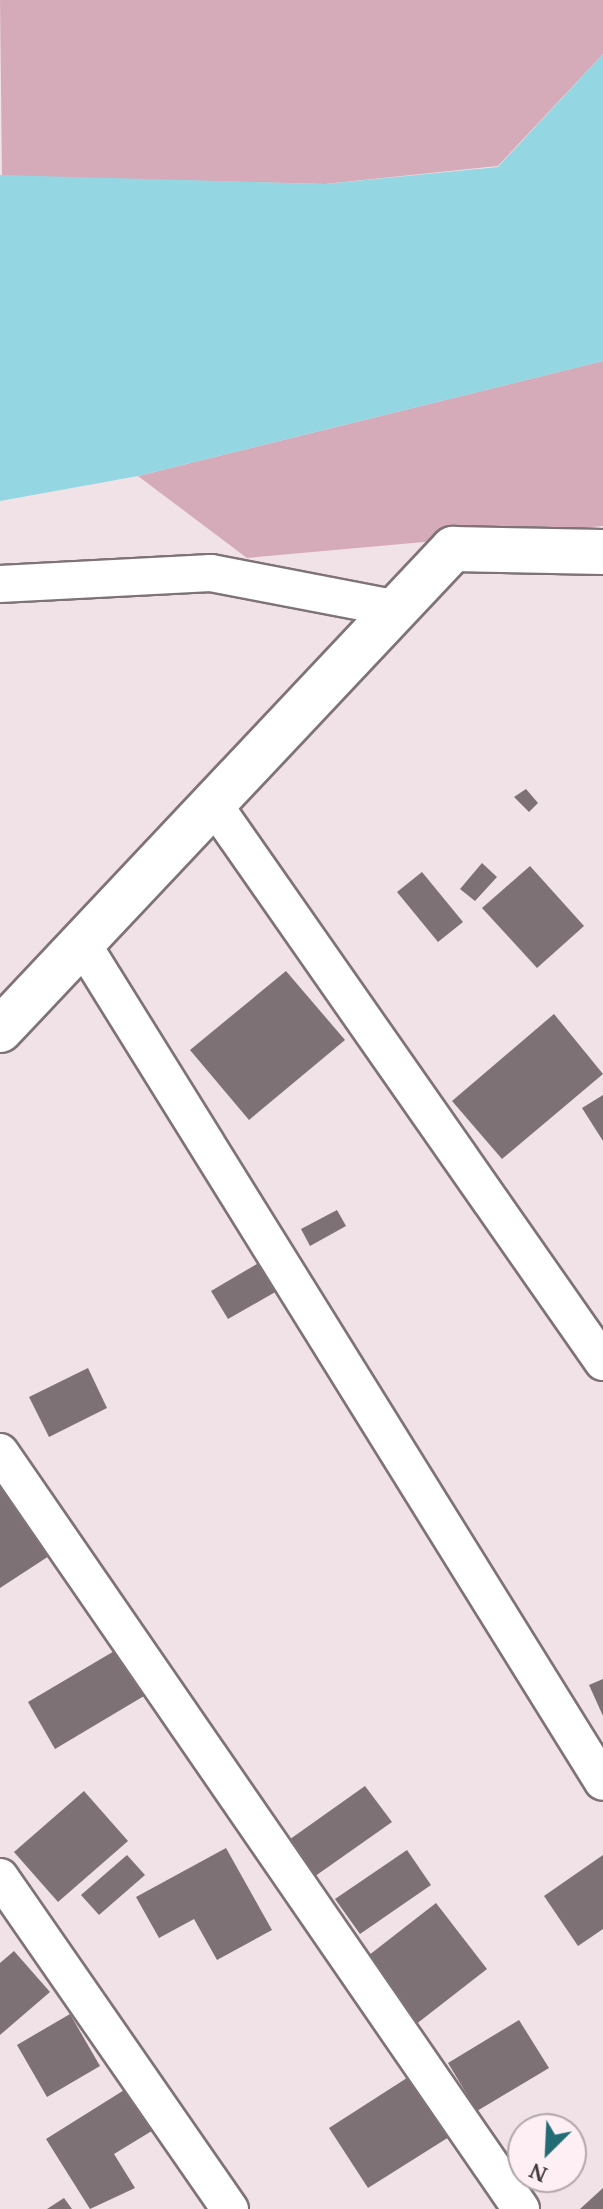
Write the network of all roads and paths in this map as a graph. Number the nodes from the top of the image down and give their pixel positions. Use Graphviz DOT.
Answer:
graph roads {
  1 [pos="603,552"];
  2 [pos="0,584"];
  3 [pos="398,609"];
  4 [pos="212,802"];
  5 [pos="83,945"];
  6 [pos="0,1030"];
  7 [pos="603,1362"];
  8 [pos="0,1452"];
  9 [pos="603,1782"];
  10 [pos="0,1877"];
  11 [pos="230,2209"];
  12 [pos="521,2209"];
  1 -- 3 [label="main road"];
  2 -- 3 [label="street"];
  3 -- 4 [label="main road"];
  4 -- 5 [label="main road"];
  4 -- 7 [label="street"];
  5 -- 6 [label="main road"];
  5 -- 9 [label="street"];
  8 -- 12 [label="street"];
  10 -- 11 [label="street"];
}
